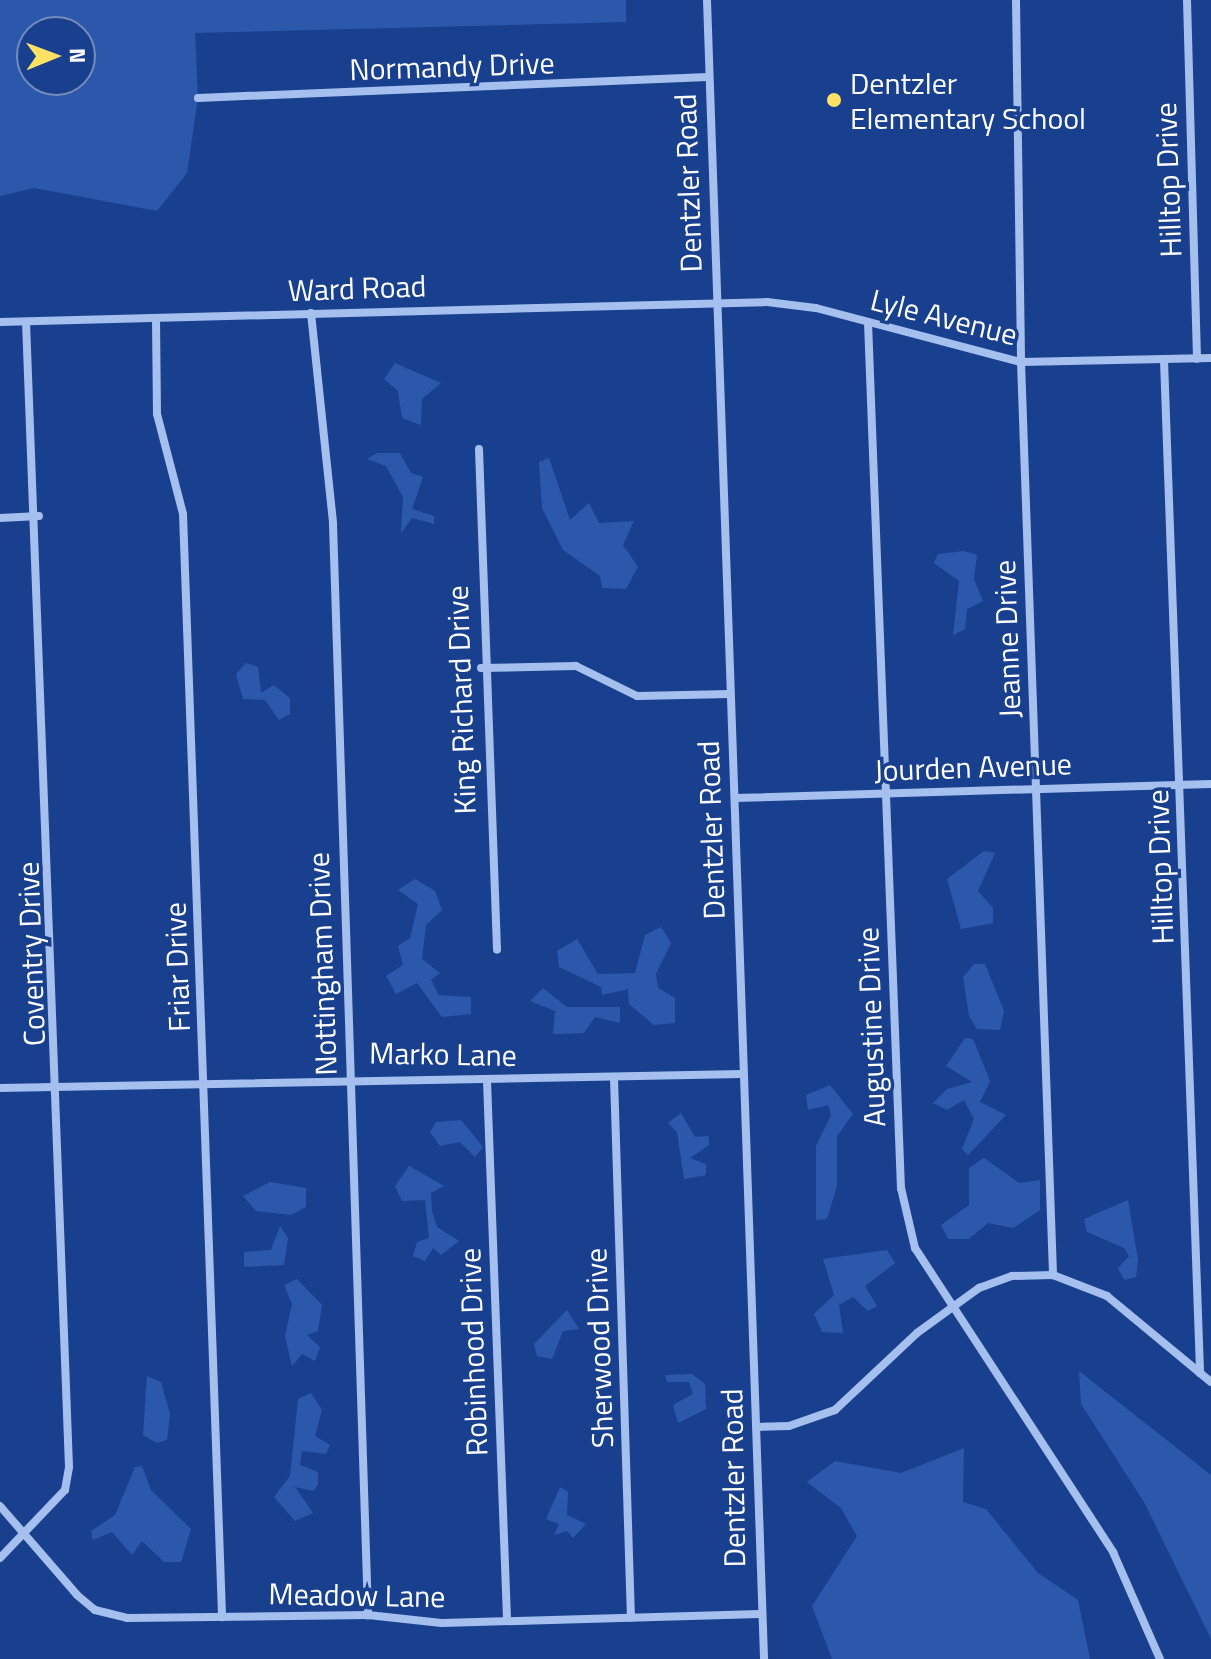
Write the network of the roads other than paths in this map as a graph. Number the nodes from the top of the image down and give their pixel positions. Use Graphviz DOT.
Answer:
graph roads {
  1 [pos="707,0"];
  2 [pos="1016,0"];
  3 [pos="1187,0"];
  4 [pos="708,77"];
  5 [pos="198,98"];
  6 [pos="715,303"];
  7 [pos="311,313"];
  8 [pos="156,319"];
  9 [pos="0,322"];
  10 [pos="26,322"];
  11 [pos="868,322"];
  12 [pos="1211,358"];
  13 [pos="1197,359"];
  14 [pos="1164,360"];
  15 [pos="1021,362"];
  16 [pos="479,449"];
  17 [pos="39,516"];
  18 [pos="0,518"];
  19 [pos="481,668"];
  20 [pos="730,694"];
  21 [pos="1211,784"];
  22 [pos="1181,785"];
  23 [pos="1036,789"];
  24 [pos="886,793"];
  25 [pos="735,798"];
  26 [pos="497,950"];
  27 [pos="742,1074"];
  28 [pos="350,1076"];
  29 [pos="614,1078"];
  30 [pos="205,1080"];
  31 [pos="487,1081"];
  32 [pos="59,1086"];
  33 [pos="0,1088"];
  34 [pos="1053,1275"];
  35 [pos="950,1309"];
  36 [pos="1200,1373"];
  37 [pos="1211,1382"];
  38 [pos="757,1427"];
  39 [pos="0,1506"];
  40 [pos="26,1536"];
  41 [pos="0,1558"];
  42 [pos="760,1614"];
  43 [pos="368,1615"];
  44 [pos="222,1617"];
  45 [pos="631,1618"];
  46 [pos="507,1620"];
  47 [pos="764,1659"];
  48 [pos="1160,1659"];
  1 -- 4 [label="street, Dentzler Road"];
  2 -- 15 [label="street, Jeanne Drive"];
  3 -- 13 [label="street, Hilltop Drive"];
  4 -- 5 [label="street, Normandy Drive"];
  4 -- 6 [label="street, Dentzler Road"];
  6 -- 7 [label="street, Ward Road"];
  6 -- 11 [label="street, Lyle Avenue"];
  6 -- 20 [label="street, Dentzler Road"];
  7 -- 8 [label="street, Ward Road"];
  7 -- 28 [label="street, Nottingham Drive"];
  8 -- 10 [label="street, Ward Road"];
  8 -- 30 [label="street, Friar Drive"];
  9 -- 10 [label="street, Ward Road"];
  10 -- 17 [label="street, Coventry Drive"];
  11 -- 15 [label="street, Lyle Avenue"];
  11 -- 24 [label="street, Augustine Drive"];
  12 -- 13 [label="street, Lyle Avenue"];
  13 -- 14 [label="street, Lyle Avenue"];
  14 -- 15 [label="street, Lyle Avenue"];
  14 -- 22 [label="street, Hilltop Drive"];
  15 -- 23 [label="street, Jeanne Drive"];
  16 -- 19 [label="street, King Richard Drive"];
  17 -- 18 [label="street"];
  17 -- 32 [label="street, Coventry Drive"];
  19 -- 20 [label="street"];
  19 -- 26 [label="street, King Richard Drive"];
  20 -- 25 [label="street, Dentzler Road"];
  21 -- 22 [label="street, Jourden Avenue"];
  22 -- 23 [label="street, Jourden Avenue"];
  22 -- 36 [label="street, Hilltop Drive"];
  23 -- 24 [label="street, Jourden Avenue"];
  23 -- 34 [label="street, Jeanne Drive"];
  24 -- 25 [label="street, Jourden Avenue"];
  24 -- 35 [label="street, Augustine Drive"];
  25 -- 27 [label="street, Dentzler Road"];
  27 -- 29 [label="street, Marko Lane"];
  27 -- 38 [label="street, Dentzler Road"];
  28 -- 30 [label="street, Marko Lane"];
  28 -- 31 [label="street, Marko Lane"];
  28 -- 43 [label="street, Nottingham Drive"];
  29 -- 31 [label="street, Marko Lane"];
  29 -- 45 [label="street, Sherwood Drive"];
  30 -- 32 [label="street, Marko Lane"];
  30 -- 44 [label="street, Friar Drive"];
  31 -- 46 [label="street, Robinhood Drive"];
  32 -- 33 [label="street, Marko Lane"];
  32 -- 40 [label="street, Coventry Drive"];
  34 -- 35 [label="street"];
  34 -- 36 [label="street"];
  35 -- 38 [label="street"];
  35 -- 48 [label="street, Augustine Drive"];
  36 -- 37 [label="street"];
  38 -- 42 [label="street, Dentzler Road"];
  39 -- 40 [label="street, Meadow Lane"];
  40 -- 41 [label="street, Coventry Drive"];
  40 -- 44 [label="street, Meadow Lane"];
  42 -- 45 [label="street, Meadow Lane"];
  42 -- 47 [label="street, Dentzler Road"];
  43 -- 44 [label="street, Meadow Lane"];
  43 -- 46 [label="street, Meadow Lane"];
  45 -- 46 [label="street, Meadow Lane"];
}
